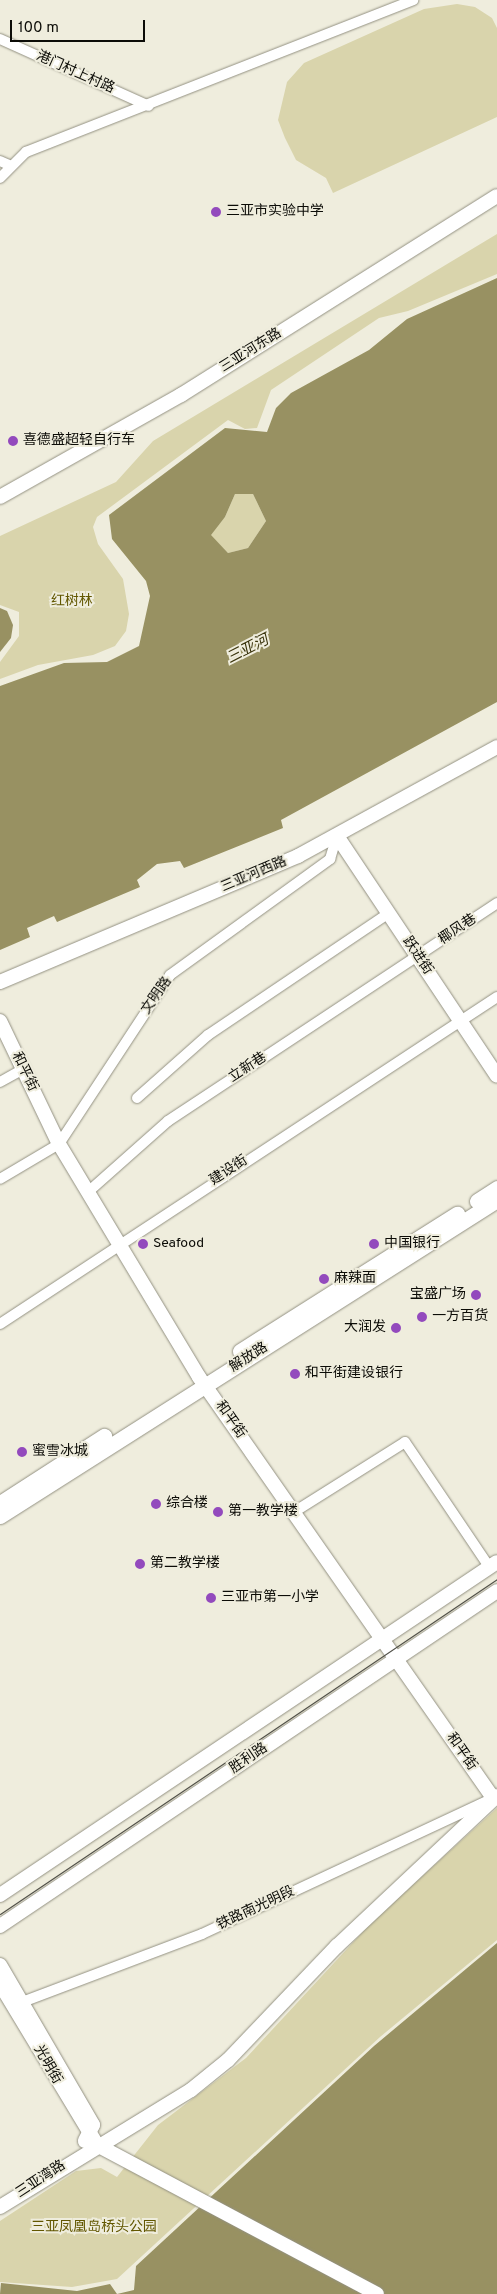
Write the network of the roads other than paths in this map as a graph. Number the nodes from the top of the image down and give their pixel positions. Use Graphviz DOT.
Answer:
graph roads {
  1 [pos="413,0"];
  2 [pos="0,39"];
  3 [pos="149,106"];
  4 [pos="0,161"];
  5 [pos="11,166"];
  6 [pos="0,178"];
  7 [pos="497,196"];
  8 [pos="0,497"];
  9 [pos="497,739"];
  10 [pos="497,747"];
  11 [pos="337,836"];
  12 [pos="497,903"];
  13 [pos="389,913"];
  14 [pos="418,957"];
  15 [pos="0,975"];
  16 [pos="0,982"];
  17 [pos="497,997"];
  18 [pos="0,1021"];
  19 [pos="460,1021"];
  20 [pos="23,1069"];
  21 [pos="497,1076"];
  22 [pos="0,1082"];
  23 [pos="137,1098"];
  24 [pos="59,1144"];
  25 [pos="0,1179"];
  26 [pos="497,1188"];
  27 [pos="88,1192"];
  28 [pos="497,1200"];
  29 [pos="119,1243"];
  30 [pos="0,1324"];
  31 [pos="202,1381"];
  32 [pos="0,1503"];
  33 [pos="294,1512"];
  34 [pos="0,1516"];
  35 [pos="493,1565"];
  36 [pos="497,1590"];
  37 [pos="385,1642"];
  38 [pos="397,1660"];
  39 [pos="495,1797"];
  40 [pos="0,1895"];
  41 [pos="0,1926"];
  42 [pos="0,1965"];
  43 [pos="0,1984"];
  44 [pos="18,2003"];
  45 [pos="93,2135"];
  46 [pos="0,2207"];
  47 [pos="378,2294"];
  1 -- 3 [label="street"];
  2 -- 3 [label="street, 港门村上村路"];
  3 -- 5 [label="street"];
  4 -- 5 [label="street"];
  5 -- 6 [label="street"];
  7 -- 8 [label="street, 三亚河东路"];
  9 -- 15 [label="street, 三亚河西路"];
  10 -- 11 [label="street, 三亚河西路"];
  11 -- 13 [label="street, 跃进街"];
  11 -- 16 [label="street, 三亚河西路"];
  11 -- 24 [label="street, 文明路"];
  12 -- 14 [label="street, 椰风巷"];
  13 -- 14 [label="street, 跃进街"];
  13 -- 23 [label="street"];
  14 -- 19 [label="street, 跃进街"];
  14 -- 27 [label="street, 立新巷"];
  17 -- 19 [label="street, 建设街"];
  18 -- 20 [label="street, 和平街"];
  19 -- 21 [label="street, 跃进街"];
  19 -- 29 [label="street, 建设街"];
  20 -- 22 [label="street"];
  20 -- 24 [label="street, 和平街"];
  24 -- 25 [label="street, 文明路"];
  24 -- 27 [label="street, 和平街"];
  26 -- 31 [label="main road, 解放路"];
  27 -- 29 [label="street, 和平街"];
  28 -- 31 [label="main road, 解放路"];
  29 -- 30 [label="street, 建设街"];
  29 -- 31 [label="street, 和平街"];
  31 -- 32 [label="main road, 解放路"];
  31 -- 33 [label="street, 和平街"];
  31 -- 34 [label="main road, 解放路"];
  33 -- 35 [label="street"];
  33 -- 37 [label="street, 和平街"];
  35 -- 37 [label="street, 胜利路"];
  36 -- 38 [label="street, 胜利路"];
  37 -- 38 [label="street, 和平街"];
  37 -- 40 [label="street, 胜利路"];
  38 -- 39 [label="street, 和平街"];
  38 -- 41 [label="street, 胜利路"];
  39 -- 44 [label="street, 铁路南光明段"];
  39 -- 45 [label="street"];
  42 -- 44 [label="street, 光明街"];
  43 -- 44 [label="street, 光明街"];
  44 -- 45 [label="street, 光明街"];
  45 -- 46 [label="street, 三亚湾路"];
  45 -- 47 [label="street"];
}
